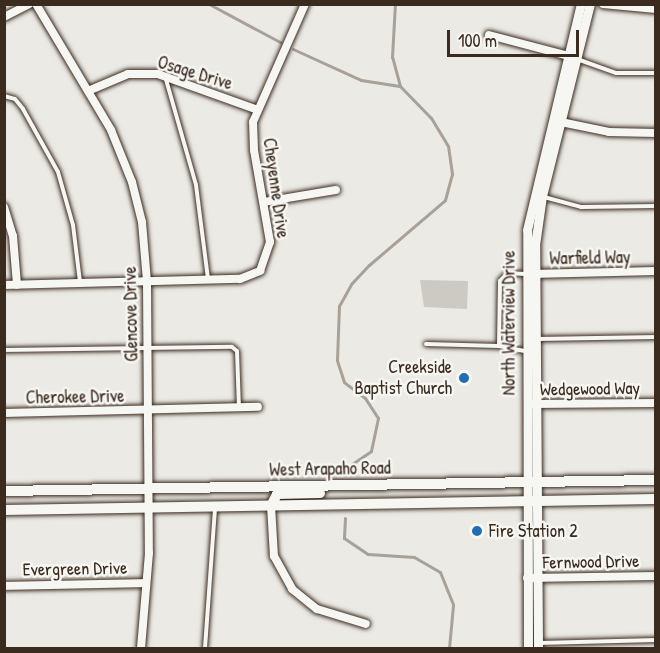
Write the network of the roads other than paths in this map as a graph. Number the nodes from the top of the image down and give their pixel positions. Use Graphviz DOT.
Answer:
graph roads {
  1 [pos="29,4"];
  2 [pos="36,4"];
  3 [pos="305,4"];
  4 [pos="581,4"];
  5 [pos="590,4"];
  6 [pos="603,4"];
  7 [pos="656,9"];
  8 [pos="4,17"];
  9 [pos="489,35"];
  10 [pos="572,57"];
  11 [pos="656,73"];
  12 [pos="165,76"];
  13 [pos="88,92"];
  14 [pos="4,96"];
  15 [pos="258,110"];
  16 [pos="556,122"];
  17 [pos="656,134"];
  18 [pos="336,190"];
  19 [pos="542,196"];
  20 [pos="264,202"];
  21 [pos="656,206"];
  22 [pos="4,207"];
  23 [pos="656,271"];
  24 [pos="530,274"];
  25 [pos="208,280"];
  26 [pos="147,282"];
  27 [pos="80,283"];
  28 [pos="4,285"];
  29 [pos="17,285"];
  30 [pos="656,337"];
  31 [pos="535,339"];
  32 [pos="426,344"];
  33 [pos="499,346"];
  34 [pos="147,348"];
  35 [pos="4,350"];
  36 [pos="525,351"];
  37 [pos="656,403"];
  38 [pos="530,404"];
  39 [pos="258,407"];
  40 [pos="239,408"];
  41 [pos="146,411"];
  42 [pos="4,413"];
  43 [pos="656,480"];
  44 [pos="530,483"];
  45 [pos="340,486"];
  46 [pos="147,489"];
  47 [pos="4,491"];
  48 [pos="656,499"];
  49 [pos="531,502"];
  50 [pos="272,506"];
  51 [pos="216,507"];
  52 [pos="148,508"];
  53 [pos="4,510"];
  54 [pos="656,576"];
  55 [pos="532,578"];
  56 [pos="146,583"];
  57 [pos="4,586"];
  58 [pos="366,624"];
  59 [pos="656,640"];
  60 [pos="538,646"];
  61 [pos="141,648"];
  62 [pos="205,648"];
  63 [pos="528,648"];
  1 -- 8 [label="street"];
  2 -- 13 [label="street, Glencove Drive"];
  3 -- 15 [label="street, Cheyenne Drive"];
  4 -- 10 [label="street, North Waterview Drive"];
  5 -- 10 [label="street, North Waterview Drive"];
  6 -- 7 [label="street"];
  9 -- 10 [label="street"];
  10 -- 11 [label="lane"];
  10 -- 16 [label="street, North Waterview Drive"];
  12 -- 13 [label="street, Osage Drive"];
  12 -- 15 [label="street, Osage Drive"];
  12 -- 25 [label="lane"];
  13 -- 26 [label="street, Glencove Drive"];
  14 -- 27 [label="lane"];
  15 -- 20 [label="street, Cheyenne Drive"];
  16 -- 17 [label="street"];
  16 -- 19 [label="street, North Waterview Drive"];
  16 -- 24 [label="street, North Waterview Drive"];
  18 -- 20 [label="street"];
  19 -- 21 [label="lane"];
  19 -- 24 [label="street, North Waterview Drive"];
  20 -- 25 [label="street, Cheyenne Drive"];
  22 -- 29 [label="street"];
  23 -- 24 [label="street, Warfield Way"];
  24 -- 31 [label="street, North Waterview Drive"];
  24 -- 33 [label="lane"];
  24 -- 36 [label="street, North Waterview Drive"];
  25 -- 26 [label="street, Cheyenne Drive"];
  26 -- 27 [label="street, Cheyenne Drive"];
  26 -- 34 [label="street, Glencove Drive"];
  27 -- 29 [label="street, Cheyenne Drive"];
  28 -- 29 [label="street, Cheyenne Drive"];
  30 -- 31 [label="lane"];
  31 -- 38 [label="street, North Waterview Drive"];
  32 -- 33 [label="lane"];
  33 -- 36 [label="lane"];
  34 -- 35 [label="lane"];
  34 -- 40 [label="lane"];
  34 -- 41 [label="street, Glencove Drive"];
  36 -- 38 [label="street, North Waterview Drive"];
  37 -- 38 [label="street, Wedgewood Way"];
  38 -- 44 [label="street, North Waterview Drive"];
  39 -- 40 [label="street, Cherokee Drive"];
  40 -- 41 [label="street, Cherokee Drive"];
  41 -- 42 [label="street, Cherokee Drive"];
  41 -- 46 [label="street, Glencove Drive"];
  43 -- 44 [label="main road, West Arapaho Road"];
  44 -- 45 [label="main road, West Arapaho Road"];
  44 -- 49 [label="street, North Waterview Drive"];
  45 -- 46 [label="main road, West Arapaho Road"];
  45 -- 50 [label="main road"];
  46 -- 47 [label="main road, West Arapaho Road"];
  46 -- 52 [label="street, Glencove Drive"];
  48 -- 49 [label="main road, West Arapaho Road"];
  49 -- 50 [label="main road, West Arapaho Road"];
  49 -- 55 [label="street, North Waterview Drive"];
  50 -- 51 [label="main road, West Arapaho Road"];
  50 -- 58 [label="street"];
  51 -- 52 [label="main road, West Arapaho Road"];
  51 -- 62 [label="lane"];
  52 -- 53 [label="main road, West Arapaho Road"];
  52 -- 56 [label="street, Glencove Drive"];
  54 -- 55 [label="street, Fernwood Drive"];
  55 -- 60 [label="street, North Waterview Drive"];
  55 -- 63 [label="street, North Waterview Drive"];
  56 -- 57 [label="street, Evergreen Drive"];
  56 -- 61 [label="street, Glencove Drive"];
  59 -- 60 [label="lane"];
}
